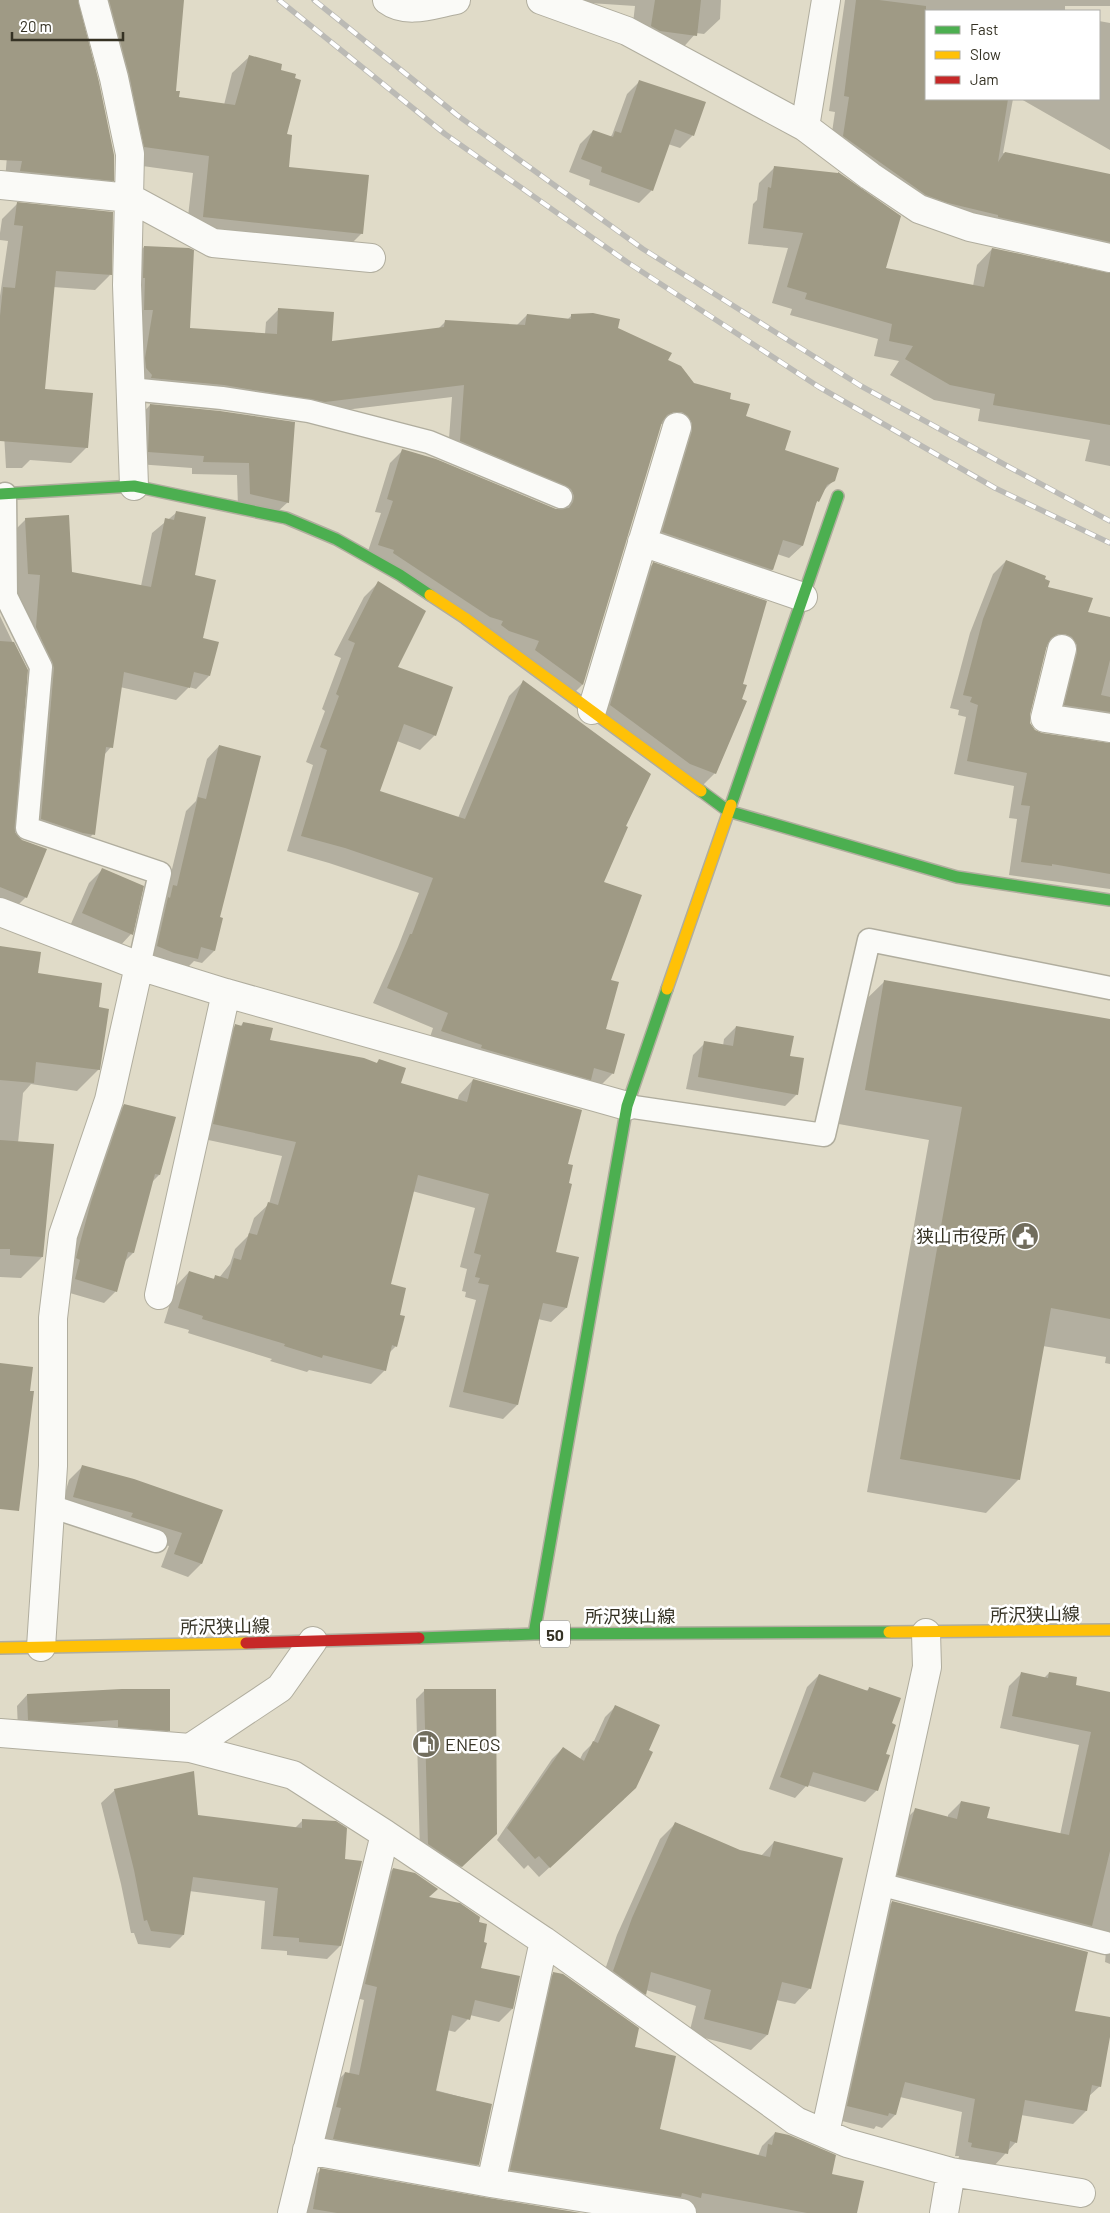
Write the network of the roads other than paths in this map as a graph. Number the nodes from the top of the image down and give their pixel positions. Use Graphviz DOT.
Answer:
graph roads {
  1 [pos="92,0"];
  2 [pos="387,0"];
  3 [pos="456,0"];
  4 [pos="541,0"];
  5 [pos="826,0"];
  6 [pos="805,127"];
  7 [pos="0,185"];
  8 [pos="130,198"];
  9 [pos="371,258"];
  10 [pos="1110,258"];
  11 [pos="130,389"];
  12 [pos="677,427"];
  13 [pos="134,486"];
  14 [pos="2,494"];
  15 [pos="838,496"];
  16 [pos="561,497"];
  17 [pos="642,542"];
  18 [pos="803,597"];
  19 [pos="1062,649"];
  20 [pos="592,710"];
  21 [pos="1110,728"];
  22 [pos="728,811"];
  23 [pos="1110,900"];
  24 [pos="0,912"];
  25 [pos="139,966"];
  26 [pos="1110,988"];
  27 [pos="226,993"];
  28 [pos="627,1106"];
  29 [pos="159,1295"];
  30 [pos="50,1506"];
  31 [pos="156,1541"];
  32 [pos="1110,1630"];
  33 [pos="926,1633"];
  34 [pos="534,1634"];
  35 [pos="313,1642"];
  36 [pos="41,1647"];
  37 [pos="0,1648"];
  38 [pos="0,1733"];
  39 [pos="190,1748"];
  40 [pos="386,1834"];
  41 [pos="879,1884"];
  42 [pos="544,1941"];
  43 [pos="1106,1943"];
  44 [pos="825,2133"];
  45 [pos="307,2150"];
  46 [pos="951,2172"];
  47 [pos="491,2183"];
  48 [pos="1081,2193"];
  49 [pos="292,2213"];
  50 [pos="682,2213"];
  51 [pos="944,2213"];
  1 -- 8 [label="street"];
  2 -- 3 [label="street"];
  4 -- 6 [label="street"];
  5 -- 6 [label="street"];
  6 -- 10 [label="street"];
  7 -- 8 [label="street"];
  8 -- 9 [label="street"];
  8 -- 11 [label="street"];
  11 -- 13 [label="street"];
  11 -- 16 [label="lane"];
  12 -- 17 [label="street"];
  13 -- 14 [label="street"];
  13 -- 20 [label="street"];
  14 -- 25 [label="lane"];
  15 -- 18 [label="street"];
  17 -- 18 [label="street"];
  17 -- 20 [label="street"];
  18 -- 22 [label="street"];
  19 -- 21 [label="street"];
  20 -- 22 [label="street"];
  22 -- 23 [label="street"];
  22 -- 28 [label="street"];
  24 -- 25 [label="street"];
  25 -- 27 [label="street"];
  25 -- 30 [label="street"];
  26 -- 28 [label="lane"];
  27 -- 28 [label="street"];
  27 -- 29 [label="street"];
  28 -- 34 [label="street"];
  30 -- 31 [label="lane"];
  30 -- 36 [label="street"];
  32 -- 33 [label="street, 所沢狭山線 / 50"];
  33 -- 34 [label="street, 所沢狭山線 / 50"];
  33 -- 41 [label="street"];
  34 -- 35 [label="street, 所沢狭山線 / 50"];
  35 -- 36 [label="street, 所沢狭山線 / 50"];
  35 -- 39 [label="street"];
  36 -- 37 [label="street, 所沢狭山線 / 50"];
  38 -- 39 [label="street"];
  39 -- 40 [label="street"];
  40 -- 42 [label="street"];
  40 -- 45 [label="street"];
  41 -- 43 [label="lane"];
  41 -- 44 [label="street"];
  42 -- 44 [label="street"];
  42 -- 47 [label="street"];
  44 -- 46 [label="street"];
  45 -- 47 [label="street"];
  45 -- 49 [label="street"];
  46 -- 48 [label="street"];
  46 -- 51 [label="street"];
  47 -- 50 [label="street"];
}
